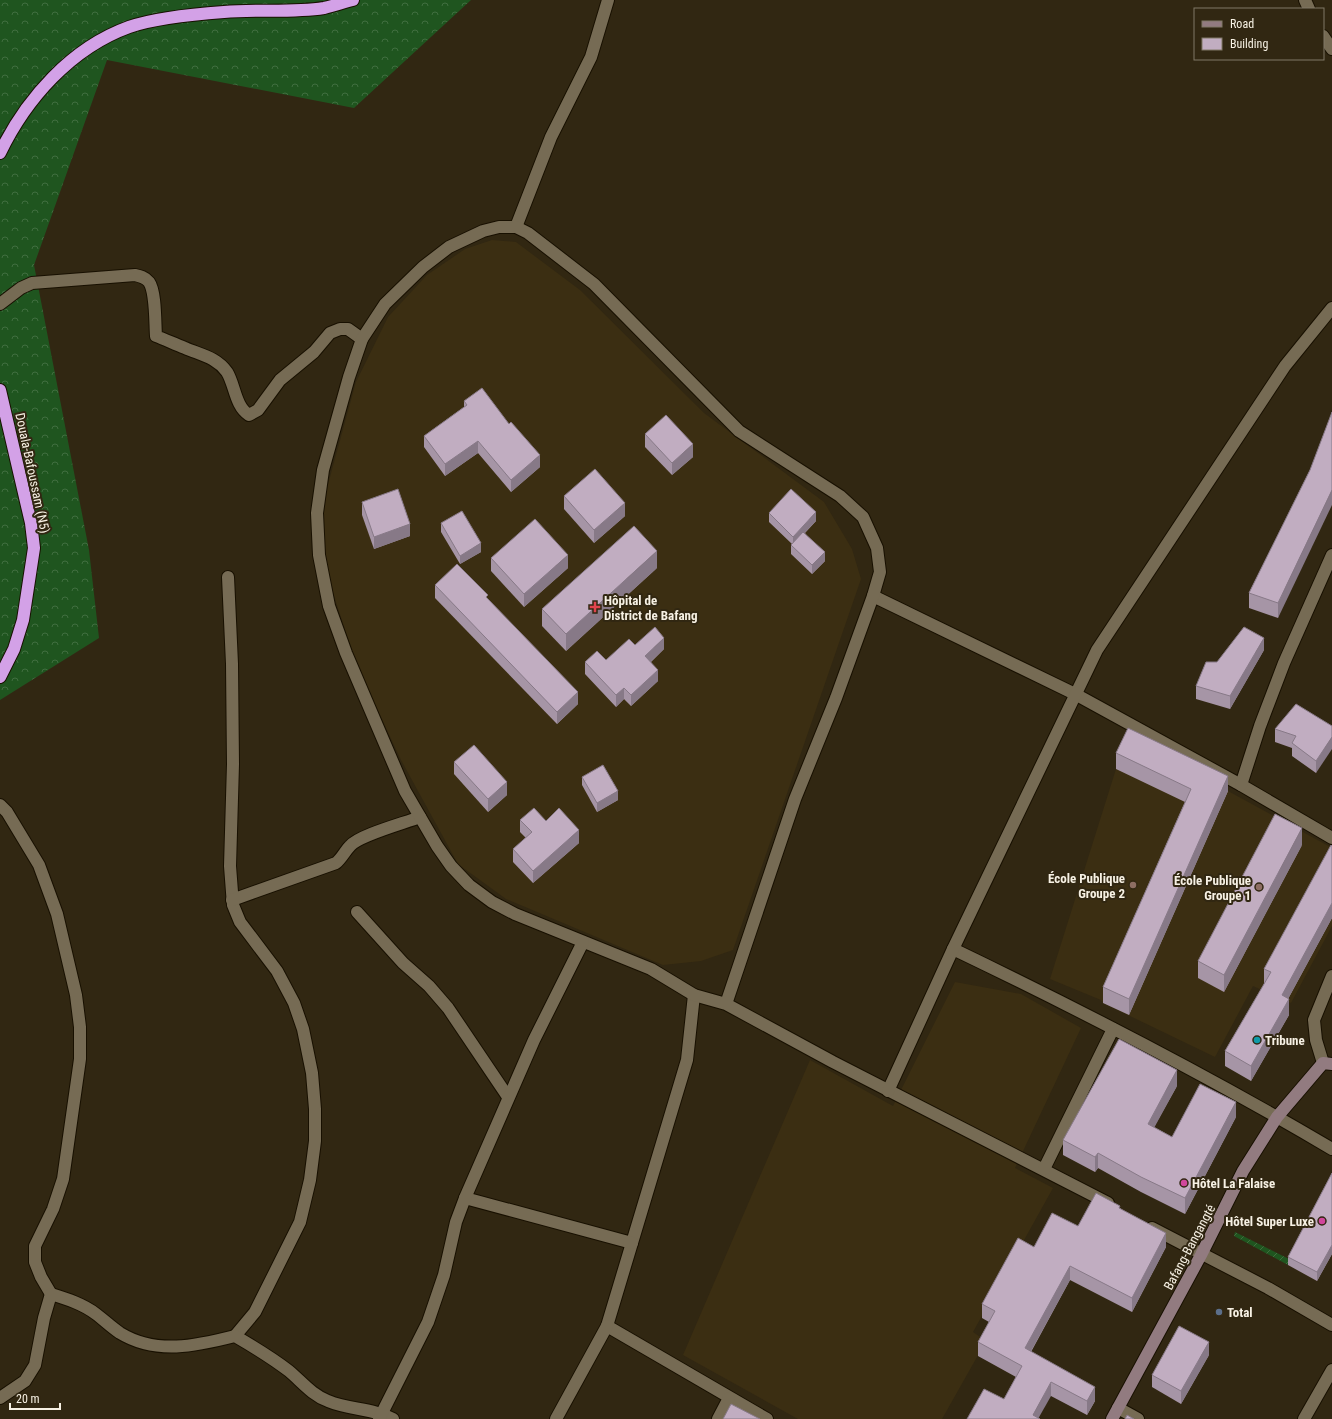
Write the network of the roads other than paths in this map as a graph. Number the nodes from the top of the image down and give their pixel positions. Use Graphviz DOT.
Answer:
graph roads {
  1 [pos="353,0"];
  2 [pos="608,0"];
  3 [pos="1324,37"];
  4 [pos="1332,49"];
  5 [pos="0,154"];
  6 [pos="516,227"];
  7 [pos="0,304"];
  8 [pos="1332,308"];
  9 [pos="362,339"];
  10 [pos="0,390"];
  11 [pos="1332,555"];
  12 [pos="228,577"];
  13 [pos="873,596"];
  14 [pos="0,677"];
  15 [pos="1075,694"];
  16 [pos="1241,785"];
  17 [pos="0,805"];
  18 [pos="420,817"];
  19 [pos="1332,838"];
  20 [pos="232,900"];
  21 [pos="357,912"];
  22 [pos="583,942"];
  23 [pos="953,949"];
  24 [pos="1332,976"];
  25 [pos="694,995"];
  26 [pos="726,1004"];
  27 [pos="1113,1029"];
  28 [pos="1328,1064"];
  29 [pos="888,1091"];
  30 [pos="508,1098"];
  31 [pos="1277,1117"];
  32 [pos="1332,1150"];
  33 [pos="1044,1169"];
  34 [pos="465,1198"];
  35 [pos="1118,1209"];
  36 [pos="1139,1220"];
  37 [pos="632,1243"];
  38 [pos="1201,1255"];
  39 [pos="51,1294"];
  40 [pos="1332,1325"];
  41 [pos="608,1326"];
  42 [pos="235,1336"];
  43 [pos="1332,1370"];
  44 [pos="0,1398"];
  45 [pos="729,1398"];
  46 [pos="1115,1414"];
  47 [pos="385,1417"];
  48 [pos="556,1419"];
  49 [pos="718,1419"];
  50 [pos="767,1419"];
  51 [pos="1138,1419"];
  52 [pos="1304,1419"];
  1 -- 5 [label="highway"];
  2 -- 6 [label="street"];
  3 -- 4 [label="street"];
  6 -- 9 [label="street"];
  6 -- 13 [label="street"];
  7 -- 9 [label="street"];
  8 -- 15 [label="street"];
  9 -- 18 [label="street"];
  10 -- 14 [label="highway, Douala-Bafoussam (N5)"];
  11 -- 16 [label="street"];
  12 -- 20 [label="street"];
  13 -- 15 [label="street"];
  13 -- 26 [label="street"];
  15 -- 16 [label="street"];
  15 -- 23 [label="street"];
  16 -- 19 [label="street"];
  17 -- 39 [label="street"];
  18 -- 20 [label="street"];
  18 -- 22 [label="street"];
  20 -- 42 [label="street"];
  21 -- 30 [label="street"];
  22 -- 25 [label="street"];
  22 -- 30 [label="street"];
  23 -- 27 [label="street"];
  23 -- 29 [label="street"];
  24 -- 28 [label="street"];
  25 -- 26 [label="street"];
  25 -- 37 [label="street"];
  26 -- 29 [label="street"];
  27 -- 31 [label="street"];
  27 -- 33 [label="street"];
  28 -- 31 [label="street, Bafang-Bangangté"];
  29 -- 33 [label="street"];
  30 -- 34 [label="street"];
  31 -- 32 [label="street"];
  31 -- 38 [label="street, Bafang-Bangangté"];
  33 -- 35 [label="street"];
  34 -- 37 [label="street"];
  34 -- 47 [label="street"];
  36 -- 38 [label="street"];
  37 -- 41 [label="street"];
  38 -- 40 [label="street"];
  38 -- 46 [label="street, Bafang-Bangangté"];
  39 -- 42 [label="street"];
  39 -- 44 [label="street"];
  41 -- 45 [label="street"];
  41 -- 48 [label="street"];
  42 -- 47 [label="street"];
  43 -- 52 [label="street"];
  45 -- 49 [label="street"];
  45 -- 50 [label="street"];
  46 -- 51 [label="street"];
}
